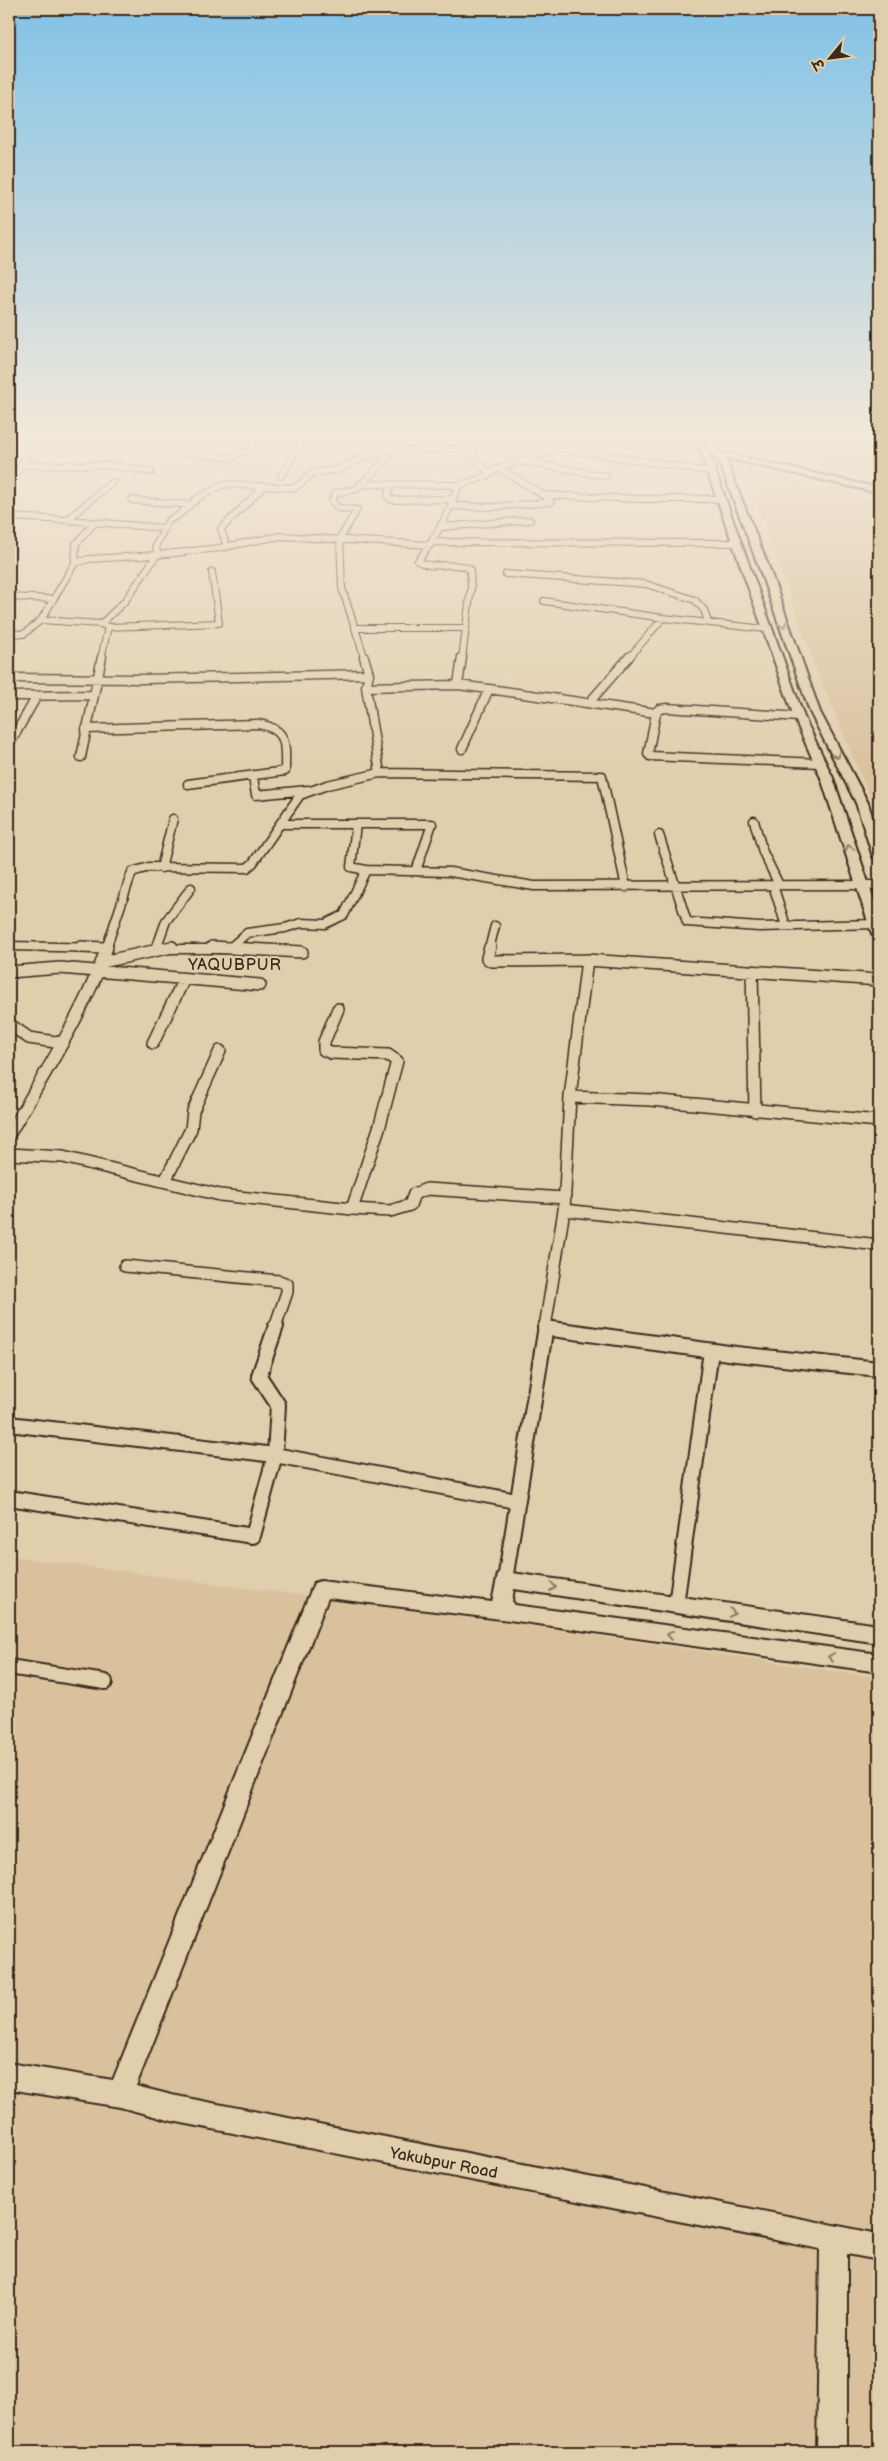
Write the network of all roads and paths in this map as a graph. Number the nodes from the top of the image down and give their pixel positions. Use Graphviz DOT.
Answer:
graph roads {
  1 [pos="76,551"];
  2 [pos="157,551"];
  3 [pos="193,551"];
  4 [pos="341,551"];
  5 [pos="426,551"];
  6 [pos="740,551"];
  7 [pos="757,551"];
  8 [pos="157,555"];
  9 [pos="75,563"];
  10 [pos="212,572"];
  11 [pos="506,574"];
  12 [pos="9,597"];
  13 [pos="53,599"];
  14 [pos="544,601"];
  15 [pos="663,618"];
  16 [pos="41,620"];
  17 [pos="708,622"];
  18 [pos="104,626"];
  19 [pos="356,628"];
  20 [pos="466,628"];
  21 [pos="766,629"];
  22 [pos="9,633"];
  23 [pos="369,674"];
  24 [pos="9,678"];
  25 [pos="97,680"];
  26 [pos="458,685"];
  27 [pos="366,687"];
  28 [pos="489,688"];
  29 [pos="94,695"];
  30 [pos="9,696"];
  31 [pos="37,696"];
  32 [pos="589,703"];
  33 [pos="815,712"];
  34 [pos="656,714"];
  35 [pos="798,714"];
  36 [pos="86,729"];
  37 [pos="9,745"];
  38 [pos="462,749"];
  39 [pos="81,757"];
  40 [pos="820,763"];
  41 [pos="380,773"];
  42 [pos="253,777"];
  43 [pos="188,784"];
  44 [pos="315,789"];
  45 [pos="173,819"];
  46 [pos="754,821"];
  47 [pos="280,824"];
  48 [pos="356,824"];
  49 [pos="658,835"];
  50 [pos="878,852"];
  51 [pos="160,868"];
  52 [pos="366,870"];
  53 [pos="416,871"];
  54 [pos="776,885"];
  55 [pos="862,885"];
  56 [pos="879,885"];
  57 [pos="675,886"];
  58 [pos="626,887"];
  59 [pos="191,888"];
  60 [pos="495,926"];
  61 [pos="786,926"];
  62 [pos="878,929"];
  63 [pos="9,946"];
  64 [pos="231,947"];
  65 [pos="105,948"];
  66 [pos="156,950"];
  67 [pos="302,952"];
  68 [pos="587,960"];
  69 [pos="100,966"];
  70 [pos="9,972"];
  71 [pos="752,972"];
  72 [pos="184,980"];
  73 [pos="879,980"];
  74 [pos="260,985"];
  75 [pos="338,1009"];
  76 [pos="9,1024"];
  77 [pos="62,1043"];
  78 [pos="153,1043"];
  79 [pos="220,1051"];
  80 [pos="570,1097"];
  81 [pos="755,1111"];
  82 [pos="879,1121"];
  83 [pos="9,1135"];
  84 [pos="9,1154"];
  85 [pos="165,1181"];
  86 [pos="564,1204"];
  87 [pos="352,1209"];
  88 [pos="879,1245"];
  89 [pos="125,1266"];
  90 [pos="544,1328"];
  91 [pos="711,1351"];
  92 [pos="879,1370"];
  93 [pos="9,1424"];
  94 [pos="275,1455"];
  95 [pos="9,1498"];
  96 [pos="516,1501"];
  97 [pos="505,1580"];
  98 [pos="676,1605"];
  99 [pos="509,1612"];
  100 [pos="879,1634"];
  101 [pos="879,1663"];
  102 [pos="9,1667"];
  103 [pos="105,1682"];
  104 [pos="9,2076"];
  105 [pos="120,2094"];
  106 [pos="834,2238"];
  107 [pos="879,2247"];
  108 [pos="832,2452"];
  1 -- 9 [label="street"];
  2 -- 8 [label="street"];
  3 -- 8 [label="street"];
  4 -- 19 [label="street"];
  5 -- 20 [label="street"];
  6 -- 21 [label="street"];
  7 -- 33 [label="street, one-way"];
  8 -- 9 [label="street"];
  8 -- 18 [label="street"];
  9 -- 13 [label="street"];
  10 -- 18 [label="street"];
  11 -- 17 [label="street"];
  12 -- 13 [label="street"];
  13 -- 16 [label="street"];
  14 -- 15 [label="street"];
  15 -- 17 [label="street"];
  15 -- 32 [label="street"];
  16 -- 18 [label="street"];
  16 -- 22 [label="street"];
  17 -- 21 [label="street"];
  18 -- 25 [label="street"];
  19 -- 20 [label="street"];
  19 -- 23 [label="street"];
  20 -- 26 [label="street"];
  21 -- 35 [label="street"];
  23 -- 25 [label="street"];
  23 -- 27 [label="street"];
  24 -- 25 [label="street"];
  25 -- 29 [label="street"];
  26 -- 27 [label="street"];
  26 -- 28 [label="street"];
  27 -- 41 [label="street"];
  28 -- 32 [label="street"];
  28 -- 38 [label="street"];
  29 -- 31 [label="street"];
  29 -- 36 [label="street"];
  30 -- 31 [label="street"];
  31 -- 37 [label="street"];
  32 -- 34 [label="street"];
  33 -- 35 [label="street"];
  33 -- 50 [label="street, one-way"];
  34 -- 35 [label="street"];
  34 -- 40 [label="street"];
  35 -- 40 [label="street"];
  36 -- 39 [label="street"];
  36 -- 42 [label="street"];
  55 -- 40 [label="street, one-way"];
  41 -- 44 [label="street"];
  41 -- 58 [label="street"];
  42 -- 43 [label="street"];
  42 -- 44 [label="street"];
  44 -- 47 [label="street"];
  45 -- 51 [label="street"];
  46 -- 54 [label="street"];
  47 -- 48 [label="street"];
  47 -- 51 [label="street"];
  48 -- 52 [label="street"];
  48 -- 53 [label="street"];
  49 -- 57 [label="street"];
  51 -- 65 [label="street"];
  52 -- 53 [label="street"];
  52 -- 64 [label="street"];
  53 -- 58 [label="street"];
  54 -- 55 [label="street"];
  54 -- 57 [label="street"];
  54 -- 61 [label="street"];
  55 -- 56 [label="street"];
  55 -- 62 [label="street"];
  57 -- 58 [label="street"];
  57 -- 61 [label="street"];
  59 -- 66 [label="street"];
  60 -- 68 [label="street"];
  61 -- 62 [label="street"];
  63 -- 65 [label="street"];
  64 -- 66 [label="street"];
  64 -- 67 [label="street"];
  65 -- 69 [label="street"];
  66 -- 69 [label="street"];
  68 -- 71 [label="street"];
  68 -- 80 [label="street"];
  69 -- 70 [label="street"];
  69 -- 72 [label="street"];
  69 -- 77 [label="street"];
  71 -- 73 [label="street"];
  71 -- 81 [label="street"];
  72 -- 74 [label="street"];
  72 -- 78 [label="street"];
  75 -- 87 [label="street"];
  76 -- 77 [label="street"];
  77 -- 83 [label="street"];
  79 -- 85 [label="street"];
  80 -- 81 [label="street"];
  80 -- 86 [label="street"];
  81 -- 82 [label="street"];
  84 -- 85 [label="street"];
  85 -- 87 [label="street"];
  86 -- 87 [label="street"];
  86 -- 88 [label="street"];
  86 -- 90 [label="street"];
  89 -- 94 [label="street"];
  90 -- 91 [label="street"];
  90 -- 96 [label="street"];
  91 -- 92 [label="street"];
  91 -- 98 [label="street"];
  93 -- 94 [label="street"];
  94 -- 95 [label="street"];
  94 -- 96 [label="street"];
  96 -- 97 [label="street"];
  97 -- 98 [label="street, one-way"];
  97 -- 99 [label="street"];
  98 -- 100 [label="street, one-way"];
  101 -- 99 [label="street, one-way"];
  99 -- 105 [label="street"];
  102 -- 103 [label="street"];
  104 -- 105 [label="street, Yakubpur Road"];
  105 -- 106 [label="street, Yakubpur Road"];
  106 -- 107 [label="street, Yakubpur Road"];
  106 -- 108 [label="street"];
}
